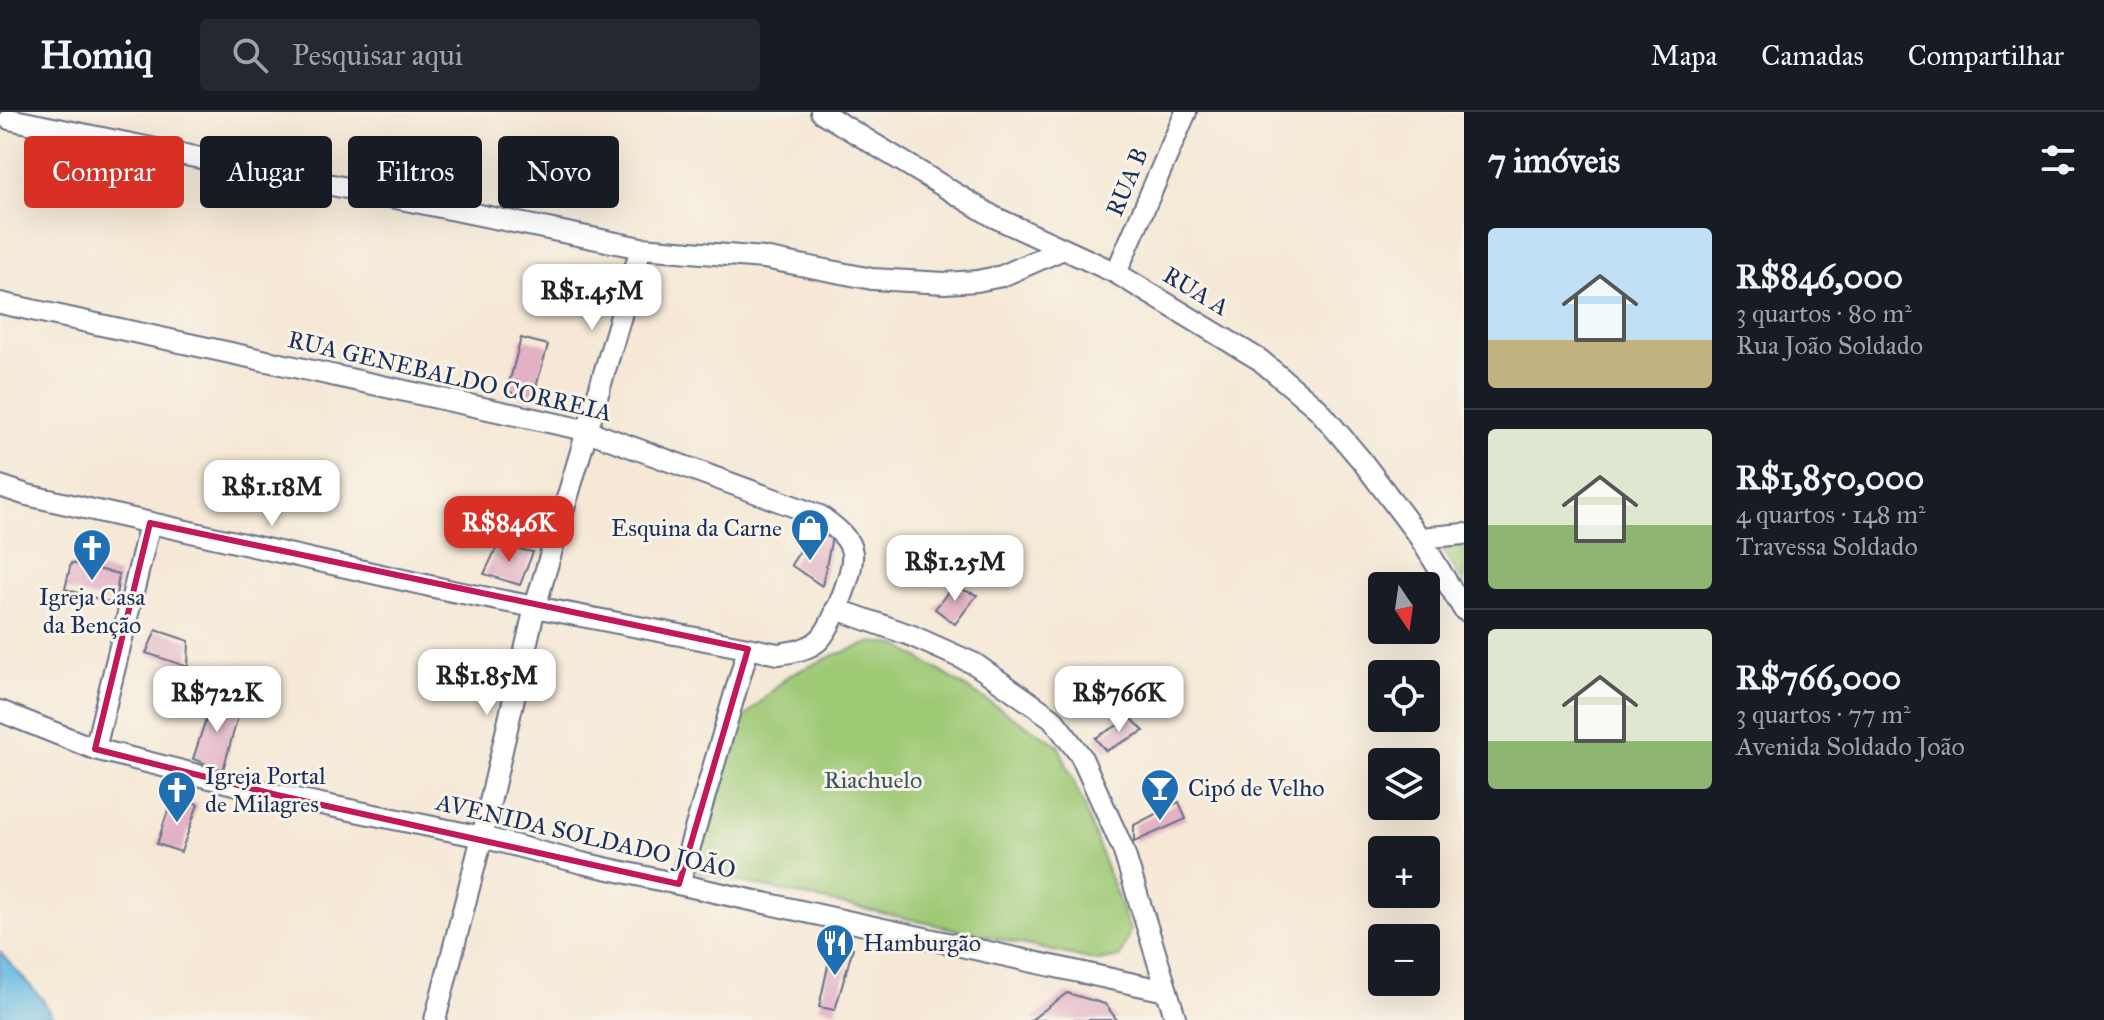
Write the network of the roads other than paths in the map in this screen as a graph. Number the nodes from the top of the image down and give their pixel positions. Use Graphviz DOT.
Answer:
graph roads {
  1 [pos="821,112"];
  2 [pos="1186,112"];
  3 [pos="8,121"];
  4 [pos="641,248"];
  5 [pos="1063,249"];
  6 [pos="1116,273"];
  7 [pos="0,303"];
  8 [pos="585,430"];
  9 [pos="0,486"];
  10 [pos="150,523"];
  11 [pos="1464,534"];
  12 [pos="1420,538"];
  13 [pos="535,607"];
  14 [pos="836,609"];
  15 [pos="1464,610"];
  16 [pos="748,649"];
  17 [pos="0,711"];
  18 [pos="95,749"];
  19 [pos="482,837"];
  20 [pos="679,884"];
  21 [pos="1166,991"];
  22 [pos="435,1020"];
  23 [pos="1176,1020"];
  1 -- 5 [label="street, RUA A"];
  2 -- 6 [label="street, RUA B"];
  3 -- 4 [label="street"];
  4 -- 5 [label="street"];
  4 -- 8 [label="street"];
  5 -- 6 [label="street, RUA A"];
  6 -- 12 [label="street, RUA A"];
  7 -- 8 [label="street, RUA GENEBALDO CORREIA"];
  8 -- 13 [label="street"];
  8 -- 14 [label="street, RUA GENEBALDO CORREIA"];
  9 -- 10 [label="street"];
  10 -- 13 [label="street"];
  10 -- 18 [label="street"];
  11 -- 12 [label="street"];
  12 -- 15 [label="street, RUA A"];
  13 -- 16 [label="street"];
  13 -- 19 [label="street"];
  14 -- 16 [label="street"];
  14 -- 21 [label="street"];
  16 -- 20 [label="street"];
  17 -- 18 [label="street, AVENIDA SOLDADO JOÃO"];
  18 -- 19 [label="street, AVENIDA SOLDADO JOÃO"];
  19 -- 20 [label="street, AVENIDA SOLDADO JOÃO"];
  19 -- 22 [label="street"];
  20 -- 21 [label="street, AVENIDA SOLDADO JOÃO"];
  21 -- 23 [label="street"];
}
